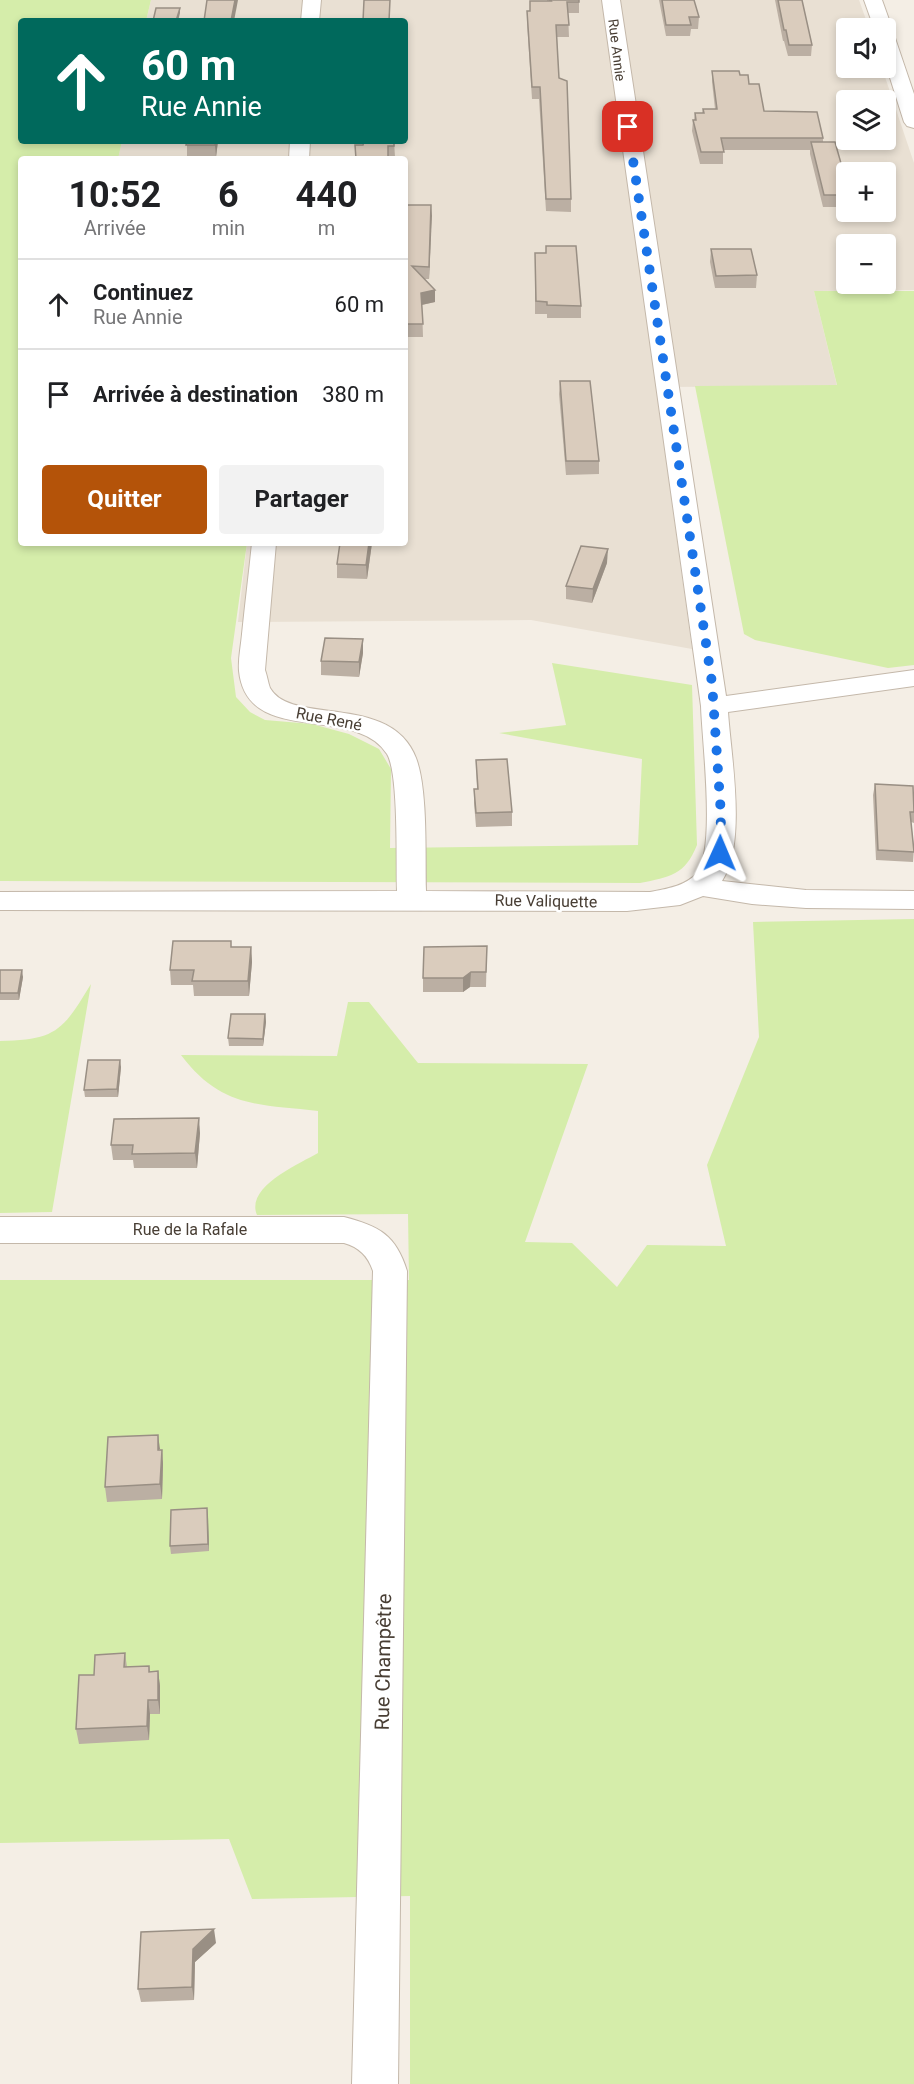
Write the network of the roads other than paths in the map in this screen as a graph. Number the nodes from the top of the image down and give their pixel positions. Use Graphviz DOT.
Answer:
graph roads {
  1 [pos="312,0"];
  2 [pos="611,0"];
  3 [pos="873,0"];
  4 [pos="310,18"];
  5 [pos="879,18"];
  6 [pos="896,68"];
  7 [pos="914,122"];
  8 [pos="264,546"];
  9 [pos="914,678"];
  10 [pos="714,706"];
  11 [pos="699,886"];
  12 [pos="412,900"];
  13 [pos="914,900"];
  14 [pos="0,901"];
  15 [pos="0,1230"];
  16 [pos="377,1244"];
  17 [pos="375,2084"];
  1 -- 4 [label="street"];
  2 -- 10 [label="street, Rue Annie"];
  3 -- 5 [label="street"];
  6 -- 7 [label="street"];
  8 -- 12 [label="street, Rue René"];
  9 -- 10 [label="street"];
  10 -- 11 [label="street"];
  11 -- 12 [label="street, Rue Valiquette"];
  11 -- 13 [label="street"];
  12 -- 14 [label="street, Rue Valiquette"];
  15 -- 16 [label="street, Rue de la Rafale"];
  16 -- 17 [label="street, Rue Champêtre"];
}
